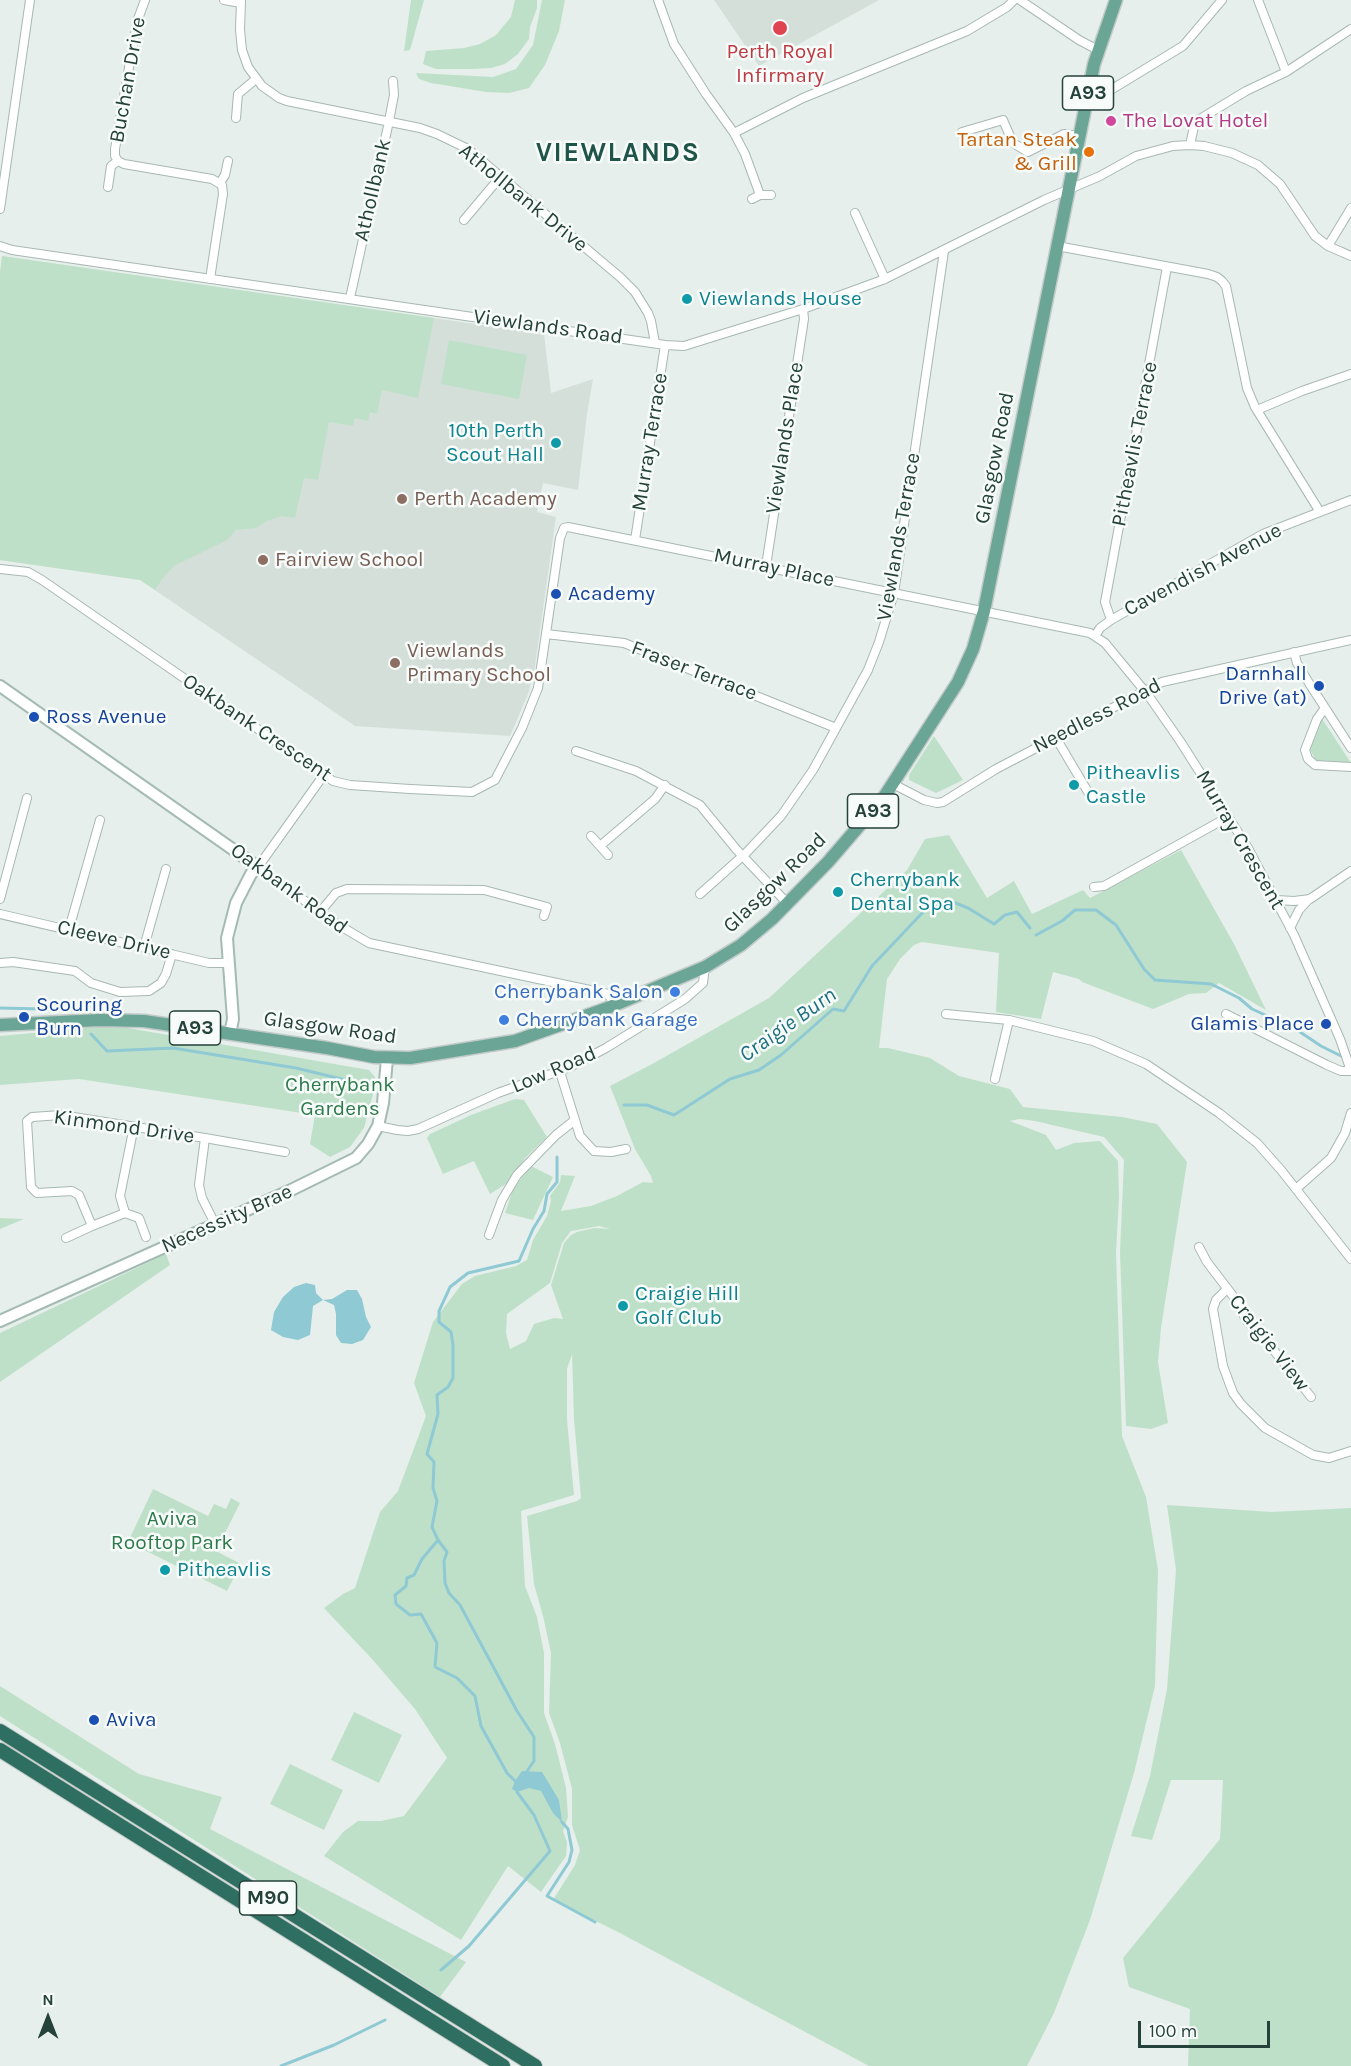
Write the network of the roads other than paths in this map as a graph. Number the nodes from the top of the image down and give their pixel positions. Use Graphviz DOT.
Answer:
graph roads {
  1 [pos="30,0"];
  2 [pos="144,0"];
  3 [pos="224,0"];
  4 [pos="658,0"];
  5 [pos="1014,0"];
  6 [pos="1020,0"];
  7 [pos="1116,0"];
  8 [pos="1222,0"];
  9 [pos="1258,0"];
  10 [pos="241,1"];
  11 [pos="1351,29"];
  12 [pos="1098,50"];
  13 [pos="1286,72"];
  14 [pos="256,79"];
  15 [pos="393,81"];
  16 [pos="1086,105"];
  17 [pos="236,118"];
  18 [pos="389,122"];
  19 [pos="962,132"];
  20 [pos="734,133"];
  21 [pos="1079,136"];
  22 [pos="1190,145"];
  23 [pos="118,161"];
  24 [pos="228,161"];
  25 [pos="501,176"];
  26 [pos="220,183"];
  27 [pos="108,187"];
  28 [pos="1069,189"];
  29 [pos="760,195"];
  30 [pos="771,195"];
  31 [pos="752,198"];
  32 [pos="1351,208"];
  33 [pos="0,209"];
  34 [pos="855,213"];
  35 [pos="464,220"];
  36 [pos="0,246"];
  37 [pos="1058,246"];
  38 [pos="1328,246"];
  39 [pos="944,251"];
  40 [pos="1351,256"];
  41 [pos="1167,267"];
  42 [pos="210,279"];
  43 [pos="885,279"];
  44 [pos="350,298"];
  45 [pos="803,309"];
  46 [pos="655,343"];
  47 [pos="665,345"];
  48 [pos="1351,374"];
  49 [pos="1257,410"];
  50 [pos="1351,500"];
  51 [pos="1320,512"];
  52 [pos="564,528"];
  53 [pos="635,540"];
  54 [pos="766,566"];
  55 [pos="0,569"];
  56 [pos="894,593"];
  57 [pos="984,611"];
  58 [pos="1111,620"];
  59 [pos="546,634"];
  60 [pos="1095,636"];
  61 [pos="1351,640"];
  62 [pos="1294,652"];
  63 [pos="0,686"];
  64 [pos="1145,691"];
  65 [pos="1325,708"];
  66 [pos="836,728"];
  67 [pos="1056,738"];
  68 [pos="1351,748"];
  69 [pos="576,751"];
  70 [pos="1351,767"];
  71 [pos="323,776"];
  72 [pos="893,784"];
  73 [pos="665,785"];
  74 [pos="1091,797"];
  75 [pos="27,798"];
  76 [pos="1228,817"];
  77 [pos="100,820"];
  78 [pos="591,836"];
  79 [pos="600,846"];
  80 [pos="608,855"];
  81 [pos="743,856"];
  82 [pos="258,867"];
  83 [pos="166,869"];
  84 [pos="1351,872"];
  85 [pos="1094,887"];
  86 [pos="700,894"];
  87 [pos="1310,898"];
  88 [pos="0,899"];
  89 [pos="1276,900"];
  90 [pos="788,904"];
  91 [pos="320,912"];
  92 [pos="0,914"];
  93 [pos="544,916"];
  94 [pos="1290,928"];
  95 [pos="69,929"];
  96 [pos="144,947"];
  97 [pos="172,954"];
  98 [pos="0,963"];
  99 [pos="228,963"];
  100 [pos="705,967"];
  101 [pos="615,1005"];
  102 [pos="946,1014"];
  103 [pos="1226,1014"];
  104 [pos="1009,1020"];
  105 [pos="0,1025"];
  106 [pos="230,1034"];
  107 [pos="387,1059"];
  108 [pos="1350,1068"];
  109 [pos="560,1072"];
  110 [pos="995,1079"];
  111 [pos="1351,1113"];
  112 [pos="575,1120"];
  113 [pos="134,1126"];
  114 [pos="378,1126"];
  115 [pos="205,1138"];
  116 [pos="626,1149"];
  117 [pos="285,1152"];
  118 [pos="1296,1189"];
  119 [pos="125,1213"];
  120 [pos="215,1224"];
  121 [pos="92,1226"];
  122 [pos="489,1235"];
  123 [pos="146,1237"];
  124 [pos="66,1238"];
  125 [pos="1199,1247"];
  126 [pos="1351,1259"];
  127 [pos="1227,1289"];
  128 [pos="0,1321"];
  129 [pos="1311,1397"];
  130 [pos="1351,1451"];
  131 [pos="0,1731"];
  132 [pos="0,1750"];
  133 [pos="503,2066"];
  134 [pos="535,2066"];
  1 -- 33 [label="street"];
  2 -- 23 [label="street, Buchan Drive"];
  3 -- 10 [label="street"];
  4 -- 20 [label="street"];
  5 -- 20 [label="street"];
  6 -- 12 [label="street"];
  7 -- 12 [label="main road, Glasgow Road / A93"];
  8 -- 16 [label="street"];
  9 -- 13 [label="street"];
  10 -- 14 [label="street, Athollbank Drive"];
  11 -- 13 [label="street"];
  12 -- 16 [label="main road, Glasgow Road / A93"];
  13 -- 22 [label="street"];
  14 -- 17 [label="street"];
  14 -- 18 [label="street, Athollbank Drive"];
  15 -- 18 [label="street, Athollbank"];
  16 -- 21 [label="main road, Glasgow Road / A93"];
  18 -- 25 [label="street, Athollbank Drive"];
  18 -- 44 [label="street, Athollbank"];
  19 -- 21 [label="street"];
  20 -- 29 [label="street"];
  21 -- 28 [label="main road, Glasgow Road / A93"];
  22 -- 28 [label="street, Viewlands Road"];
  22 -- 38 [label="street, Viewlands Road"];
  23 -- 26 [label="street, Buchan Drive"];
  23 -- 27 [label="street, Buchan Drive"];
  24 -- 26 [label="street"];
  25 -- 35 [label="street"];
  25 -- 46 [label="street, Athollbank Drive"];
  26 -- 42 [label="street"];
  28 -- 37 [label="main road, Glasgow Road / A93"];
  28 -- 39 [label="street, Viewlands Road"];
  29 -- 30 [label="street"];
  29 -- 31 [label="street"];
  32 -- 38 [label="street"];
  34 -- 43 [label="street"];
  36 -- 42 [label="street, Viewlands Road"];
  37 -- 41 [label="street"];
  37 -- 57 [label="main road, Glasgow Road / A93"];
  38 -- 40 [label="street"];
  39 -- 43 [label="street, Viewlands Road"];
  39 -- 56 [label="street, Viewlands Terrace"];
  41 -- 49 [label="street"];
  41 -- 58 [label="street, Pitheavlis Terrace"];
  42 -- 44 [label="street, Viewlands Road"];
  43 -- 45 [label="street, Viewlands Road"];
  44 -- 46 [label="street, Viewlands Road"];
  45 -- 47 [label="street, Viewlands Road"];
  45 -- 54 [label="street, Viewlands Place"];
  46 -- 47 [label="street, Viewlands Road"];
  47 -- 53 [label="street, Murray Terrace"];
  48 -- 49 [label="street"];
  49 -- 51 [label="street"];
  50 -- 51 [label="street, Cavendish Avenue"];
  51 -- 58 [label="street, Cavendish Avenue"];
  52 -- 53 [label="street, Murray Place"];
  52 -- 59 [label="street, Oakbank Crescent"];
  53 -- 54 [label="street, Murray Place"];
  54 -- 56 [label="street, Murray Place"];
  55 -- 71 [label="street, Oakbank Crescent"];
  56 -- 57 [label="street, Murray Place"];
  56 -- 66 [label="street, Viewlands Terrace"];
  57 -- 60 [label="street, Murray Crescent"];
  57 -- 72 [label="main road, Glasgow Road / A93"];
  58 -- 60 [label="street, Cavendish Avenue"];
  59 -- 66 [label="street, Fraser Terrace"];
  59 -- 71 [label="street, Oakbank Crescent"];
  60 -- 64 [label="street, Murray Crescent"];
  61 -- 62 [label="street, Needless Road"];
  62 -- 64 [label="street, Needless Road"];
  62 -- 65 [label="street"];
  63 -- 82 [label="main road, Oakbank Road"];
  64 -- 67 [label="street, Needless Road"];
  64 -- 76 [label="street, Murray Crescent"];
  65 -- 68 [label="street"];
  65 -- 70 [label="street"];
  66 -- 81 [label="street, Viewlands Terrace"];
  67 -- 72 [label="street, Needless Road"];
  67 -- 74 [label="street"];
  69 -- 73 [label="street"];
  71 -- 82 [label="street"];
  72 -- 90 [label="main road, Glasgow Road / A93"];
  73 -- 79 [label="street"];
  73 -- 81 [label="street"];
  75 -- 88 [label="street"];
  76 -- 85 [label="street"];
  76 -- 89 [label="street, Murray Crescent"];
  77 -- 95 [label="street"];
  78 -- 79 [label="street"];
  79 -- 80 [label="street"];
  81 -- 86 [label="street, Viewlands Terrace"];
  81 -- 90 [label="street"];
  82 -- 91 [label="street, Oakbank Road"];
  82 -- 99 [label="main road"];
  83 -- 96 [label="street"];
  84 -- 87 [label="street"];
  87 -- 89 [label="street"];
  87 -- 94 [label="street"];
  89 -- 94 [label="street, Murray Crescent"];
  90 -- 100 [label="main road, Glasgow Road / A93"];
  91 -- 93 [label="street"];
  91 -- 101 [label="street, Oakbank Road"];
  92 -- 95 [label="street, Cleeve Drive"];
  94 -- 108 [label="street, Murray Crescent"];
  95 -- 96 [label="street, Cleeve Drive"];
  96 -- 97 [label="street, Cleeve Drive"];
  97 -- 98 [label="street"];
  97 -- 99 [label="street, Cleeve Drive"];
  99 -- 106 [label="main road"];
  100 -- 101 [label="main road, Glasgow Road / A93"];
  100 -- 109 [label="street, Low Road"];
  101 -- 107 [label="main road, Glasgow Road / A93"];
  102 -- 104 [label="street"];
  103 -- 108 [label="street"];
  104 -- 110 [label="street"];
  104 -- 118 [label="street"];
  105 -- 106 [label="main road, Glasgow Road / A93"];
  106 -- 107 [label="main road, Glasgow Road / A93"];
  107 -- 114 [label="main road, Necessity Brae"];
  109 -- 112 [label="street"];
  109 -- 114 [label="street, Low Road"];
  111 -- 118 [label="street"];
  112 -- 116 [label="street"];
  112 -- 122 [label="street"];
  113 -- 115 [label="street, Kinmond Drive"];
  113 -- 119 [label="street"];
  113 -- 121 [label="street, Kinmond Drive"];
  114 -- 120 [label="main road, Necessity Brae"];
  115 -- 117 [label="street"];
  115 -- 120 [label="street, Kinmond Drive"];
  118 -- 126 [label="street"];
  119 -- 121 [label="street"];
  119 -- 123 [label="street"];
  120 -- 128 [label="main road, Necessity Brae"];
  121 -- 124 [label="street"];
  125 -- 127 [label="street, Craigie View"];
  127 -- 129 [label="street, Craigie View"];
  127 -- 130 [label="street, Craigie View"];
  131 -- 134 [label="highway, M90"];
  132 -- 133 [label="highway, M90"];
}
